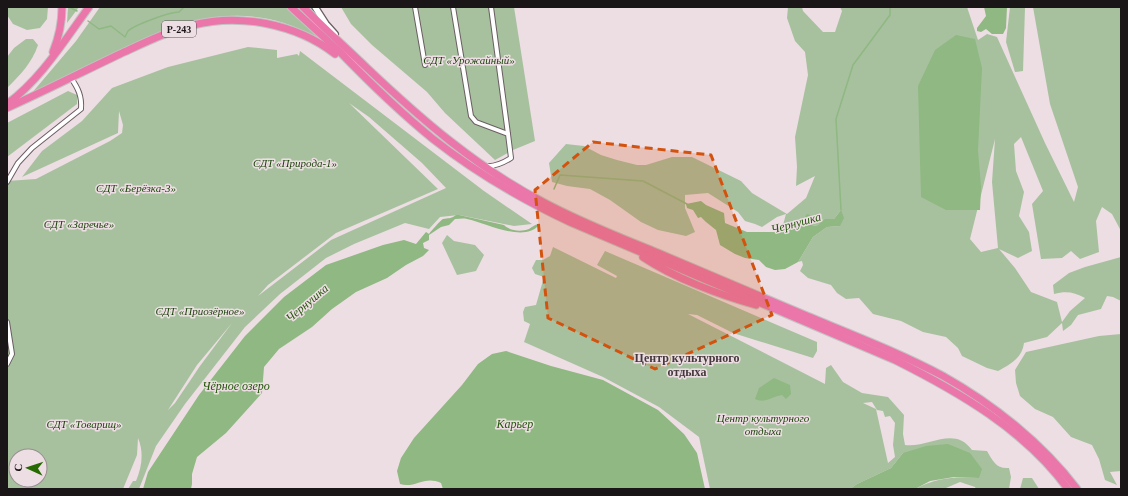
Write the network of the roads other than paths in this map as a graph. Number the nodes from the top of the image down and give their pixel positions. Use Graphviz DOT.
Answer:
graph roads {
  1 [pos="62,7"];
  2 [pos="89,7"];
  3 [pos="291,7"];
  4 [pos="303,7"];
  5 [pos="315,7"];
  6 [pos="415,7"];
  7 [pos="453,7"];
  8 [pos="491,7"];
  9 [pos="50,61"];
  10 [pos="360,61"];
  11 [pos="425,65"];
  12 [pos="354,68"];
  13 [pos="71,78"];
  14 [pos="7,104"];
  15 [pos="7,108"];
  16 [pos="508,134"];
  17 [pos="481,165"];
  18 [pos="7,182"];
  19 [pos="7,322"];
  20 [pos="7,364"];
  21 [pos="1068,489"];
  22 [pos="1077,489"];
  1 -- 9 [label="highway"];
  2 -- 9 [label="highway"];
  3 -- 12 [label="highway"];
  4 -- 10 [label="highway"];
  5 -- 10 [label="main road"];
  6 -- 11 [label="street"];
  7 -- 16 [label="street"];
  8 -- 16 [label="street"];
  9 -- 14 [label="highway"];
  10 -- 17 [label="highway"];
  12 -- 13 [label="highway, Р-243"];
  12 -- 21 [label="highway"];
  13 -- 15 [label="highway, Р-243"];
  13 -- 18 [label="street"];
  16 -- 17 [label="street"];
  17 -- 22 [label="highway"];
  19 -- 20 [label="street"];
}
